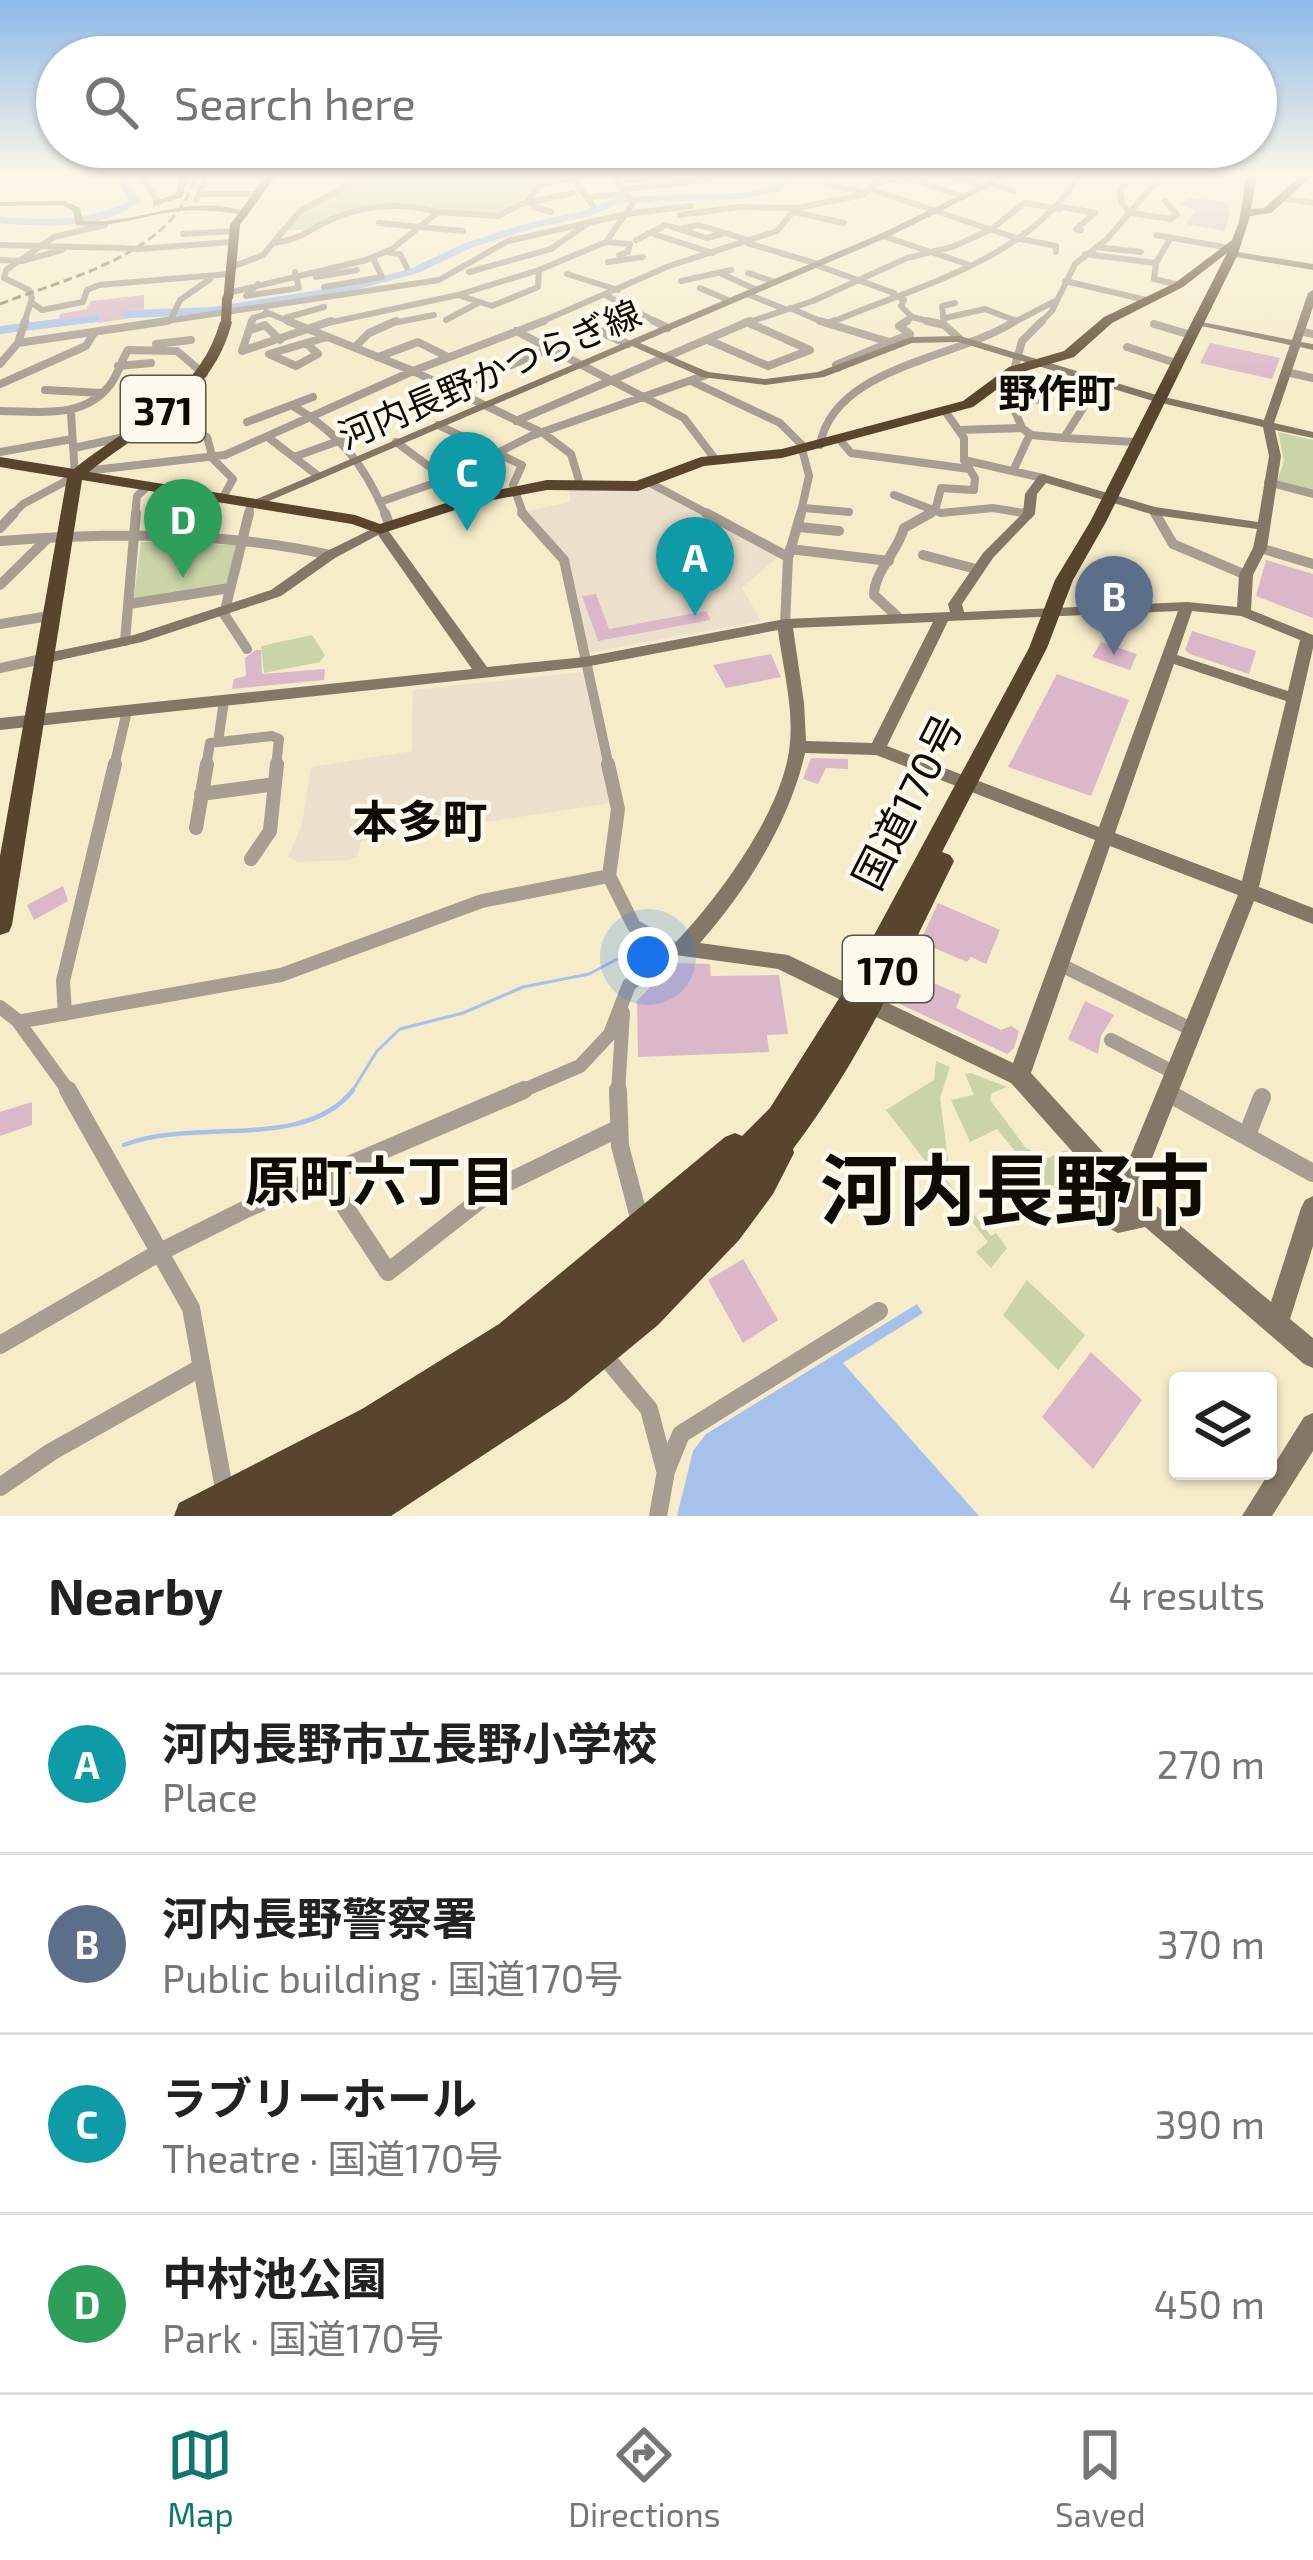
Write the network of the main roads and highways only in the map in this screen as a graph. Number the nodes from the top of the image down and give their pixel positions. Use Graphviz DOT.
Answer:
graph roads {
  1 [pos="225,245"];
  2 [pos="1236,245"];
  3 [pos="1233,250"];
  4 [pos="1181,283"];
  5 [pos="1219,288"];
  6 [pos="1198,328"];
  7 [pos="1163,400"];
  8 [pos="0,463"];
  9 [pos="57,474"];
  10 [pos="1113,499"];
  11 [pos="0,925"];
  12 [pos="785,1124"];
  13 [pos="351,1490"];
  14 [pos="234,1510"];
  15 [pos="191,1516"];
  16 [pos="304,1516"];
  1 -- 9 [label="highway, 371, bridge"];
  2 -- 3 [label="highway, 国道170号 / 170"];
  3 -- 4 [label="highway, 国道170号 / 170"];
  3 -- 5 [label="highway, 国道170号 / 170"];
  4 -- 5 [label="highway"];
  4 -- 9 [label="highway, 国道170号 / 170"];
  5 -- 6 [label="highway, 国道170号 / 170"];
  6 -- 7 [label="highway, 国道170号 / 170"];
  6 -- 7 [label="highway, 国道170号 / 170"];
  7 -- 10 [label="highway, 国道170号 / 170"];
  7 -- 10 [label="highway, 国道170号 / 170"];
  8 -- 9 [label="highway, 国道170号 / 170"];
  9 -- 11 [label="highway"];
  10 -- 12 [label="highway, 国道170号 / 170"];
  12 -- 13 [label="highway, 国道170号 / 170"];
  12 -- 13 [label="highway"];
  12 -- 14 [label="highway"];
  13 -- 14 [label="highway, 国道170号 / 170"];
  13 -- 16 [label="highway, 国道170号 / 170"];
  14 -- 15 [label="highway"];
}
